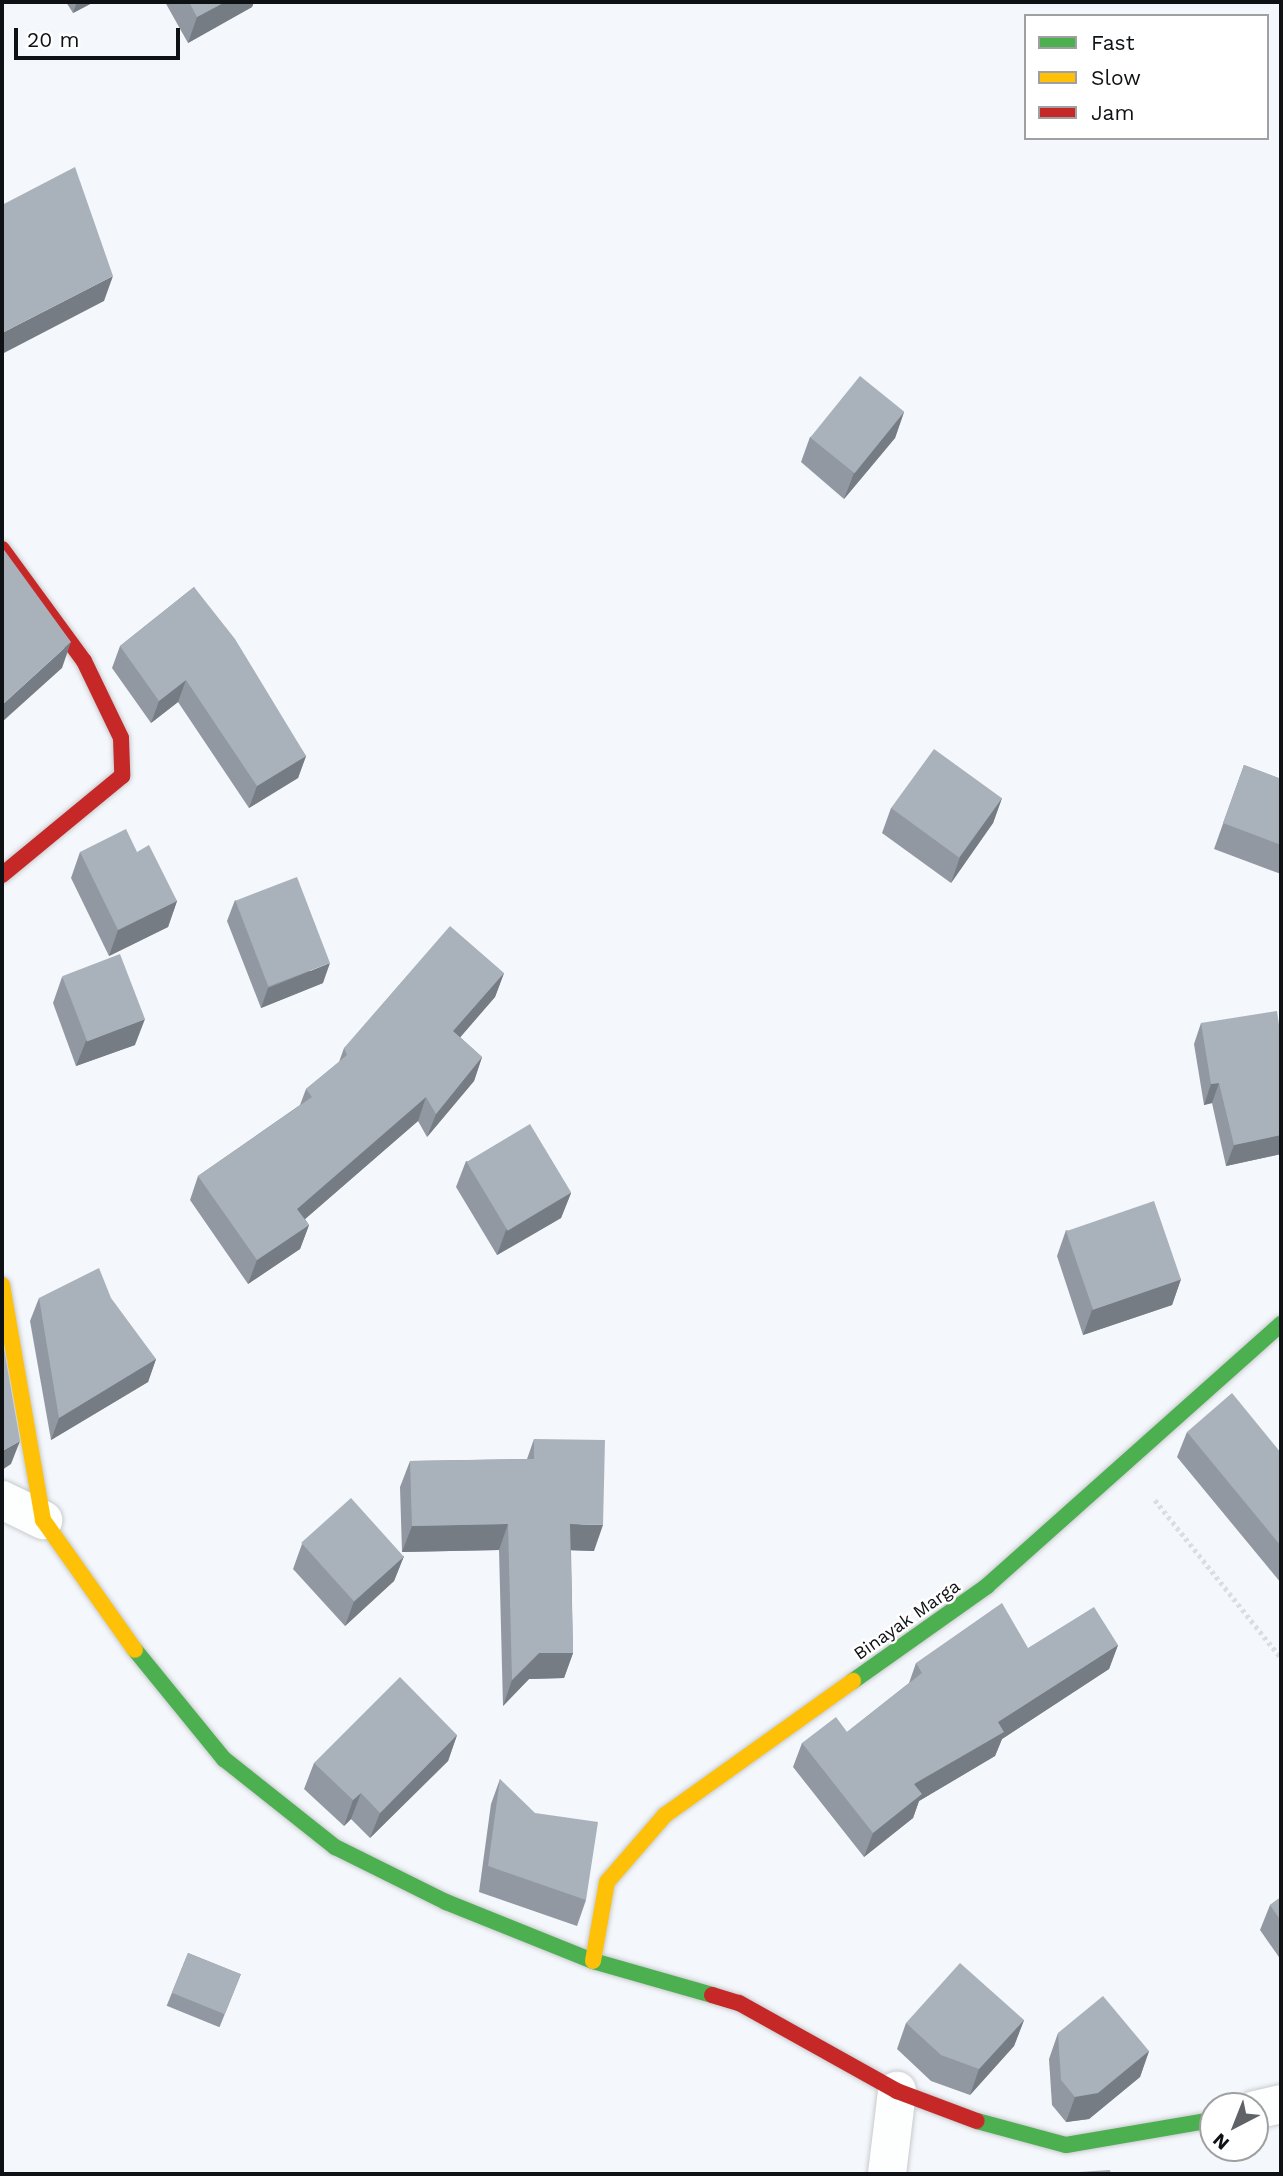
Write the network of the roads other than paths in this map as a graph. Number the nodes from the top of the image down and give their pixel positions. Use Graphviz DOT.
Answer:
graph roads {
  1 [pos="2,549"];
  2 [pos="2,875"];
  3 [pos="2,1285"];
  4 [pos="1281,1324"];
  5 [pos="2,1500"];
  6 [pos="43,1520"];
  7 [pos="593,1961"];
  8 [pos="897,2091"];
  9 [pos="1199,2122"];
  10 [pos="887,2174"];
  1 -- 2 [label="street"];
  3 -- 6 [label="street"];
  4 -- 7 [label="street, Binayak Marga"];
  5 -- 6 [label="street"];
  6 -- 7 [label="street"];
  7 -- 8 [label="street"];
  8 -- 9 [label="street"];
  8 -- 10 [label="street"];
}
